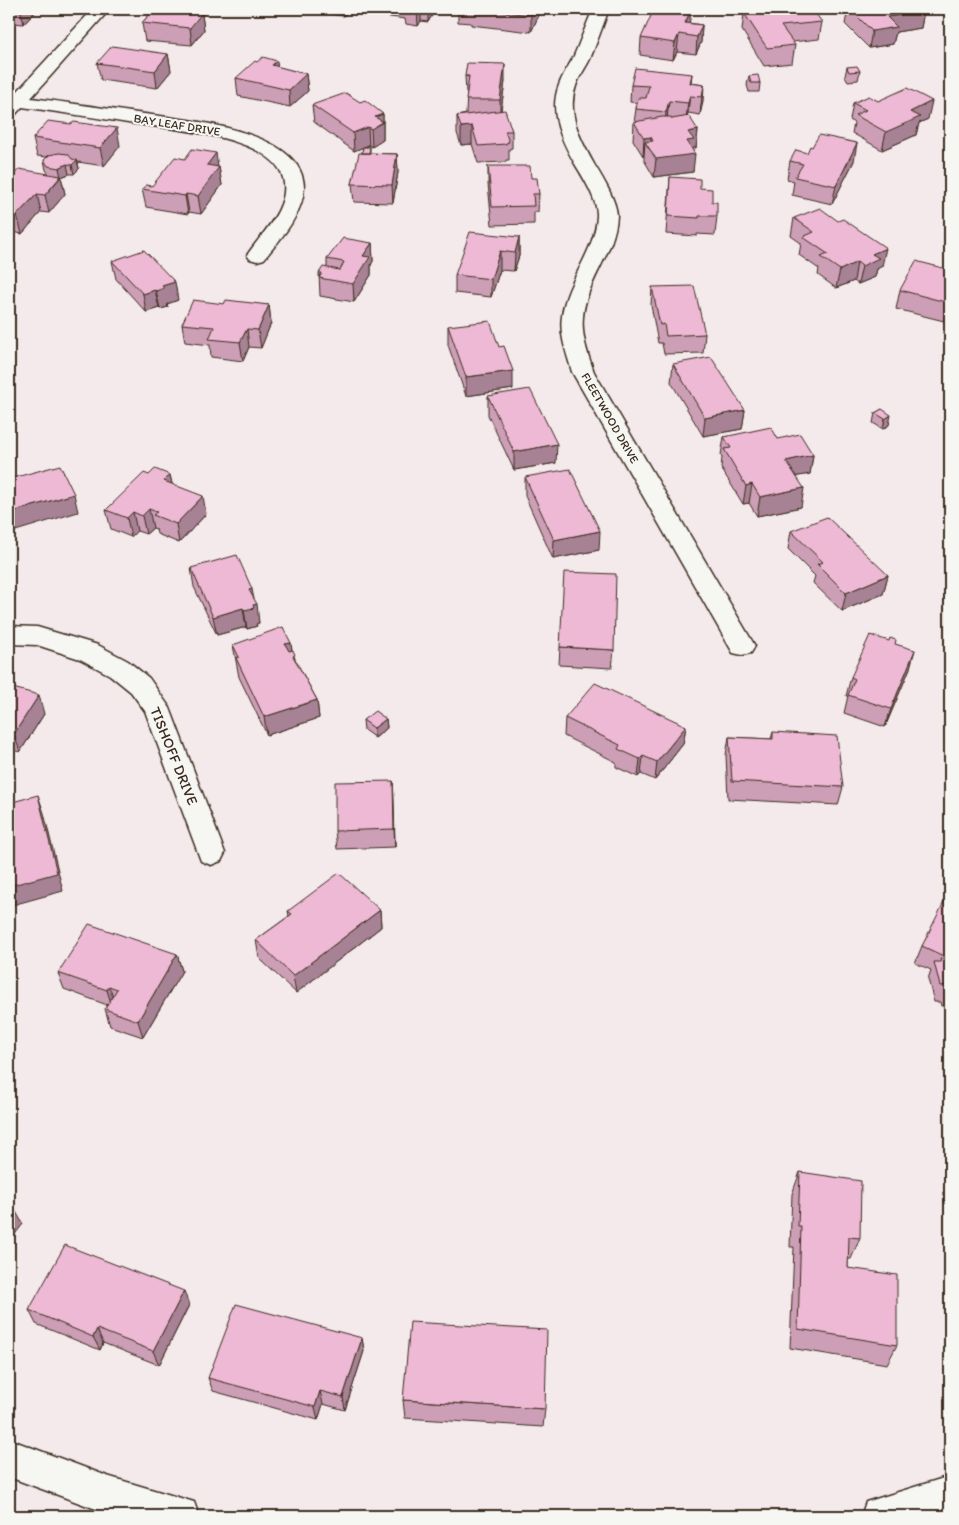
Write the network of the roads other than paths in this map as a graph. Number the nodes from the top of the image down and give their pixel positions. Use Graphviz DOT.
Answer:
graph roads {
  1 [pos="102,9"];
  2 [pos="601,9"];
  3 [pos="12,104"];
  4 [pos="257,255"];
  5 [pos="9,635"];
  6 [pos="742,646"];
  7 [pos="211,852"];
  8 [pos="9,1458"];
  9 [pos="950,1495"];
  10 [pos="180,1516"];
  11 [pos="880,1516"];
  1 -- 3 [label="street"];
  2 -- 6 [label="street, FLEETWOOD DRIVE"];
  3 -- 4 [label="street, BAY LEAF DRIVE"];
  5 -- 7 [label="street, TISHOFF DRIVE"];
  8 -- 10 [label="street"];
  9 -- 11 [label="street"];
}
